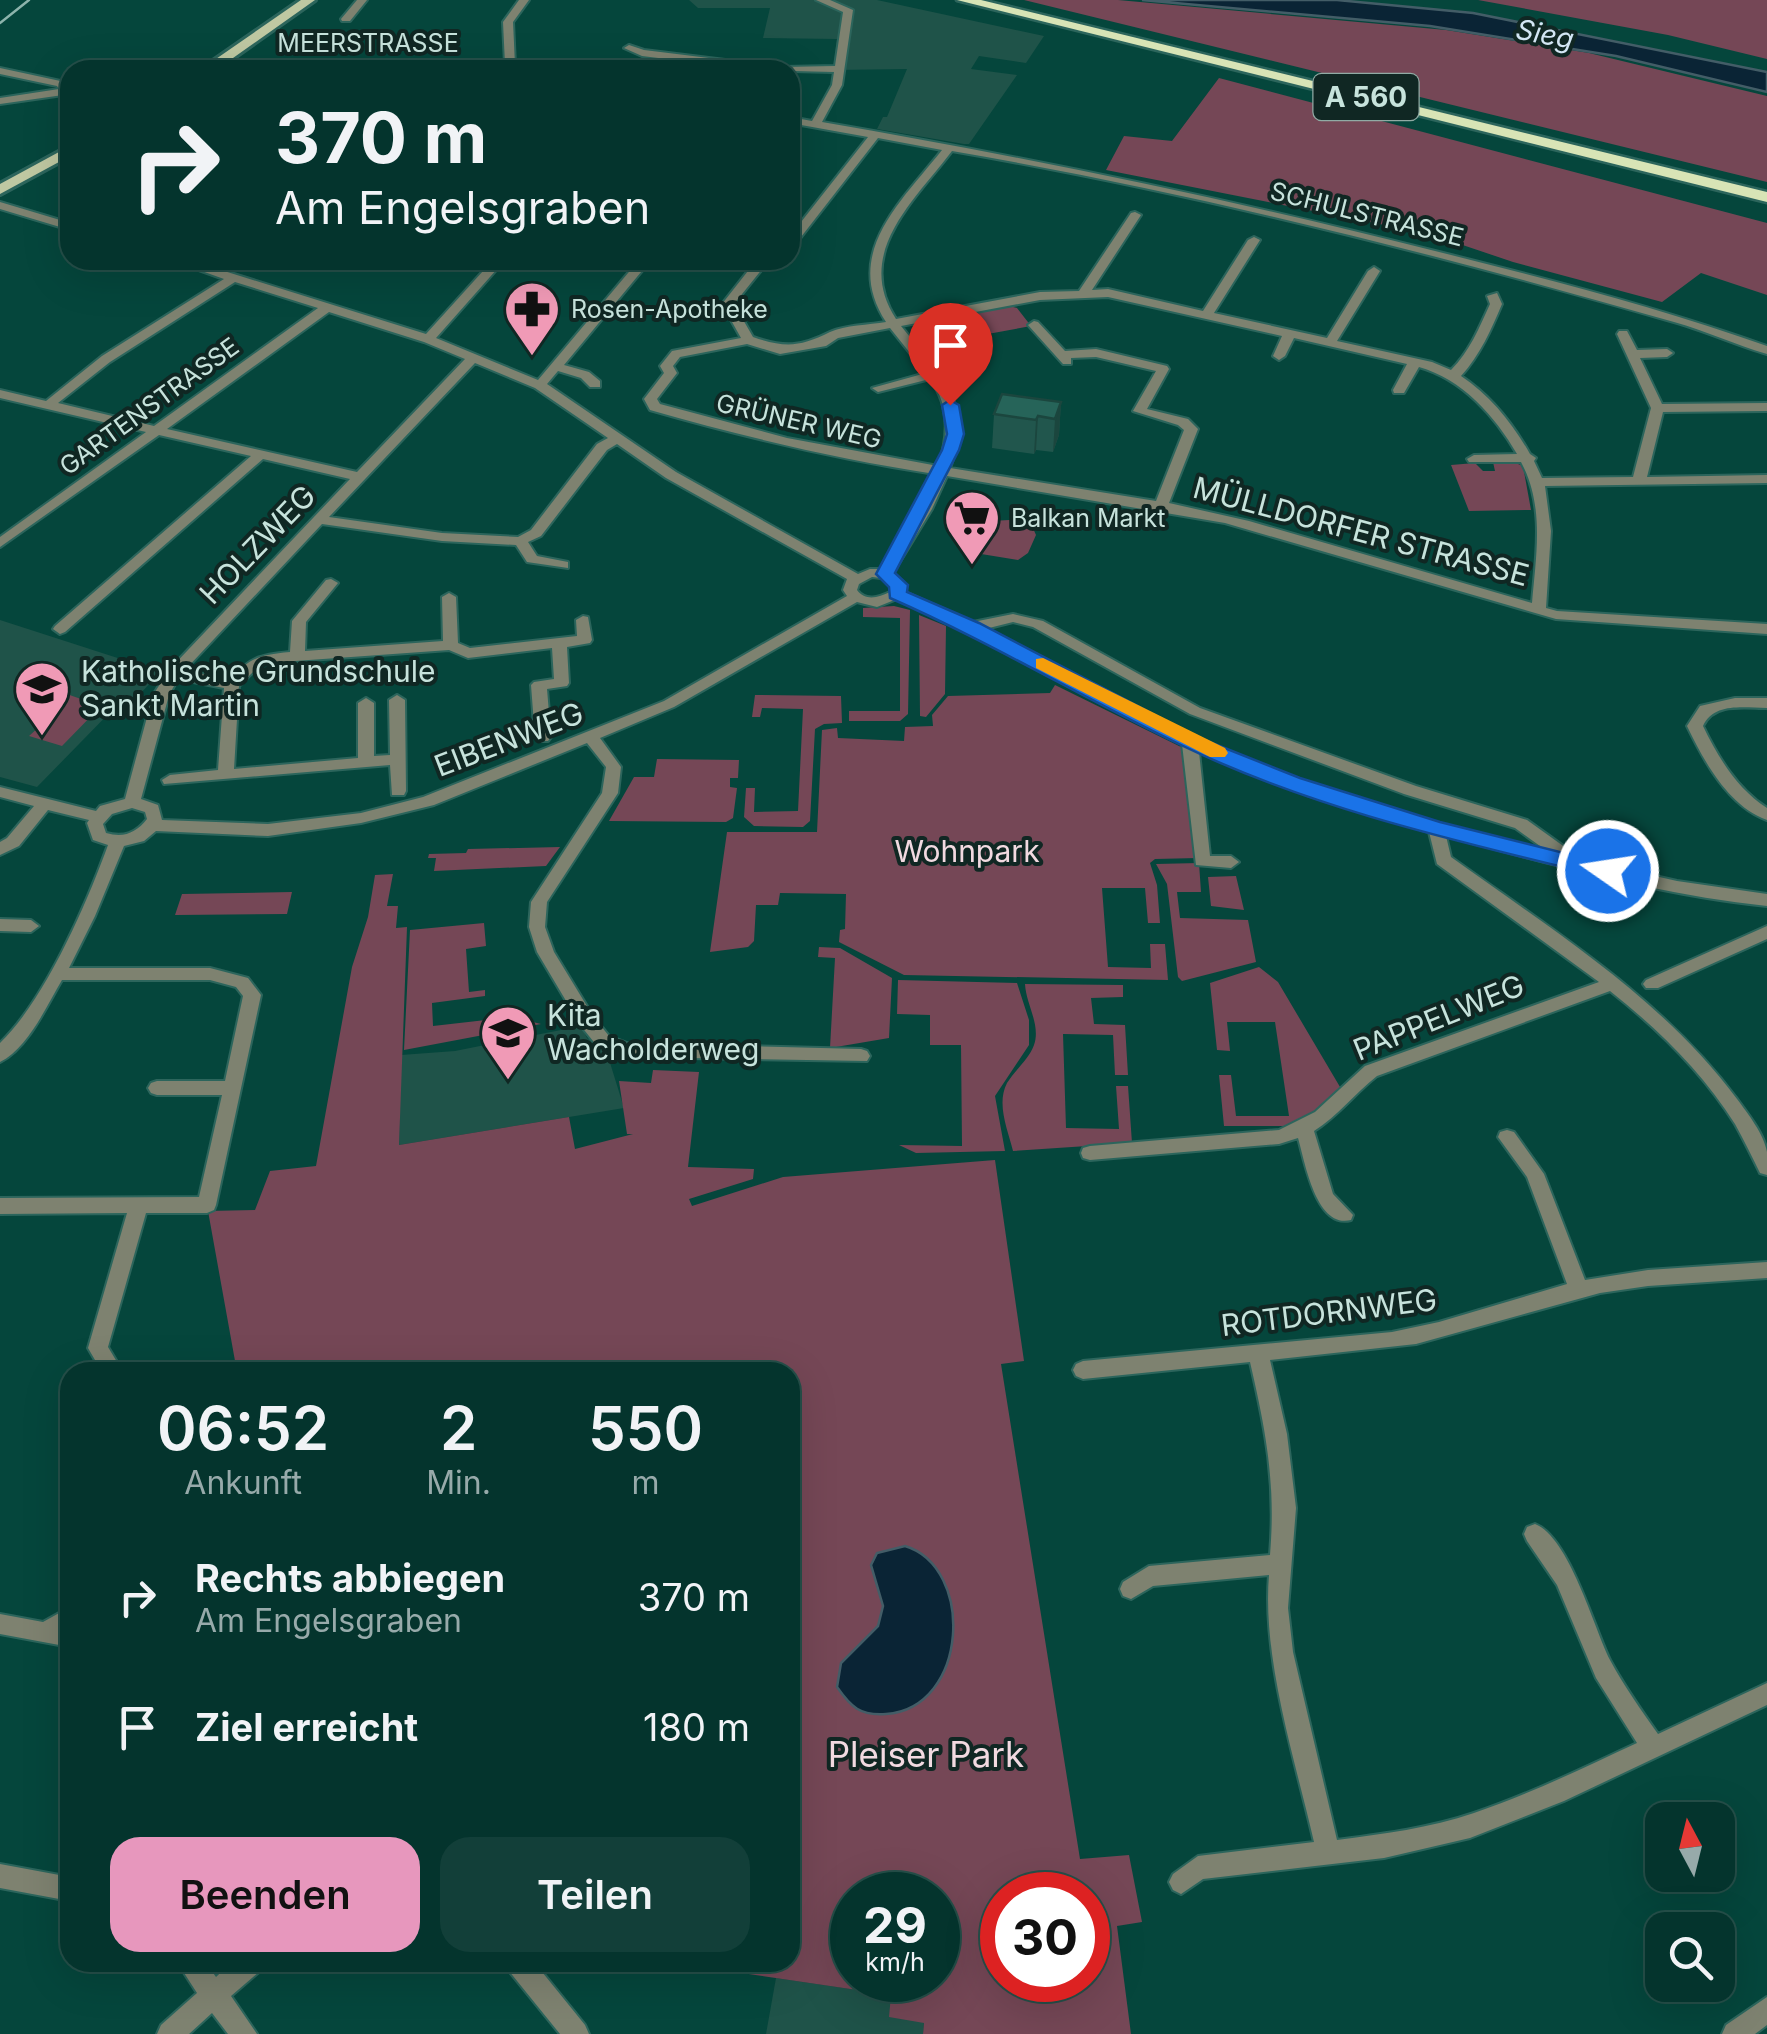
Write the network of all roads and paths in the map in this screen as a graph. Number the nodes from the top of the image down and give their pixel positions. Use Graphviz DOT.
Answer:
graph roads {
  1 [pos="308,0"];
  2 [pos="362,0"];
  3 [pos="524,0"];
  4 [pos="821,0"];
  5 [pos="964,0"];
  6 [pos="1000,0"];
  7 [pos="346,19"];
  8 [pos="247,43"];
  9 [pos="629,48"];
  10 [pos="222,60"];
  11 [pos="252,60"];
  12 [pos="510,60"];
  13 [pos="700,60"];
  14 [pos="841,68"];
  15 [pos="800,69"];
  16 [pos="0,71"];
  17 [pos="60,84"];
  18 [pos="60,93"];
  19 [pos="0,101"];
  20 [pos="800,121"];
  21 [pos="816,123"];
  22 [pos="876,133"];
  23 [pos="950,147"];
  24 [pos="60,156"];
  25 [pos="1767,187"];
  26 [pos="0,190"];
  27 [pos="1767,197"];
  28 [pos="0,206"];
  29 [pos="1135,215"];
  30 [pos="60,224"];
  31 [pos="800,231"];
  32 [pos="1254,240"];
  33 [pos="208,270"];
  34 [pos="490,270"];
  35 [pos="636,270"];
  36 [pos="755,270"];
  37 [pos="1374,271"];
  38 [pos="233,278"];
  39 [pos="1085,291"];
  40 [pos="1493,296"];
  41 [pos="326,308"];
  42 [pos="1206,316"];
  43 [pos="893,324"];
  44 [pos="1034,325"];
  45 [pos="1290,334"];
  46 [pos="1623,334"];
  47 [pos="428,339"];
  48 [pos="748,340"];
  49 [pos="1330,342"];
  50 [pos="780,350"];
  51 [pos="1767,350"];
  52 [pos="1667,353"];
  53 [pos="1633,354"];
  54 [pos="474,356"];
  55 [pos="1279,356"];
  56 [pos="1415,362"];
  57 [pos="787,365"];
  58 [pos="554,366"];
  59 [pos="932,375"];
  60 [pos="1454,375"];
  61 [pos="595,384"];
  62 [pos="540,385"];
  63 [pos="878,388"];
  64 [pos="1750,389"];
  65 [pos="1399,390"];
  66 [pos="0,394"];
  67 [pos="48,404"];
  68 [pos="1763,407"];
  69 [pos="1657,408"];
  70 [pos="155,428"];
  71 [pos="618,438"];
  72 [pos="261,454"];
  73 [pos="1529,458"];
  74 [pos="1474,460"];
  75 [pos="942,473"];
  76 [pos="360,477"];
  77 [pos="1639,480"];
  78 [pos="1767,480"];
  79 [pos="1540,482"];
  80 [pos="1161,506"];
  81 [pos="321,520"];
  82 [pos="520,541"];
  83 [pos="0,543"];
  84 [pos="562,565"];
  85 [pos="886,574"];
  86 [pos="856,578"];
  87 [pos="332,584"];
  88 [pos="897,594"];
  89 [pos="449,597"];
  90 [pos="854,597"];
  91 [pos="1539,610"];
  92 [pos="583,620"];
  93 [pos="972,627"];
  94 [pos="60,629"];
  95 [pos="1767,630"];
  96 [pos="560,643"];
  97 [pos="451,644"];
  98 [pos="297,656"];
  99 [pos="174,673"];
  100 [pos="232,685"];
  101 [pos="397,700"];
  102 [pos="366,703"];
  103 [pos="1767,703"];
  104 [pos="543,737"];
  105 [pos="592,738"];
  106 [pos="1190,742"];
  107 [pos="398,759"];
  108 [pos="366,762"];
  109 [pos="226,774"];
  110 [pos="170,780"];
  111 [pos="398,791"];
  112 [pos="0,792"];
  113 [pos="132,802"];
  114 [pos="44,804"];
  115 [pos="1767,814"];
  116 [pos="98,817"];
  117 [pos="152,825"];
  118 [pos="1436,828"];
  119 [pos="117,842"];
  120 [pos="0,849"];
  121 [pos="1231,862"];
  122 [pos="1575,864"];
  123 [pos="1767,900"];
  124 [pos="0,925"];
  125 [pos="31,926"];
  126 [pos="1767,932"];
  127 [pos="60,974"];
  128 [pos="1611,984"];
  129 [pos="1652,984"];
  130 [pos="0,1055"];
  131 [pos="861,1056"];
  132 [pos="157,1088"];
  133 [pos="232,1088"];
  134 [pos="1305,1130"];
  135 [pos="1507,1137"];
  136 [pos="1090,1154"];
  137 [pos="1767,1168"];
  138 [pos="0,1206"];
  139 [pos="139,1206"];
  140 [pos="1344,1215"];
  141 [pos="1767,1270"];
  142 [pos="1579,1290"];
  143 [pos="1258,1354"];
  144 [pos="106,1362"];
  145 [pos="1083,1370"];
  146 [pos="1535,1534"];
  147 [pos="1278,1564"];
  148 [pos="1131,1589"];
  149 [pos="60,1623"];
  150 [pos="0,1624"];
  151 [pos="46,1632"];
  152 [pos="60,1634"];
  153 [pos="1767,1694"];
  154 [pos="1653,1746"];
  155 [pos="1328,1851"];
  156 [pos="0,1876"];
  157 [pos="1181,1882"];
  158 [pos="60,1886"];
  159 [pos="196,1972"];
  160 [pos="240,1972"];
  161 [pos="526,1972"];
  162 [pos="214,1996"];
  163 [pos="1767,2010"];
  164 [pos="170,2034"];
  165 [pos="244,2034"];
  166 [pos="576,2034"];
  167 [pos="1736,2034"];
  1 -- 8 [label="main road"];
  2 -- 7 [label="street"];
  3 -- 12 [label="street"];
  4 -- 14 [label="street"];
  5 -- 27 [label="highway, A 560"];
  6 -- 25 [label="highway, A 560"];
  8 -- 10 [label="main road"];
  8 -- 11 [label="street"];
  9 -- 13 [label="street"];
  14 -- 15 [label="street"];
  14 -- 21 [label="street"];
  16 -- 17 [label="street"];
  18 -- 19 [label="street"];
  20 -- 21 [label="street"];
  21 -- 22 [label="street"];
  22 -- 23 [label="street"];
  22 -- 31 [label="street"];
  23 -- 43 [label="street"];
  23 -- 51 [label="street, SCHULSTRASSE"];
  24 -- 26 [label="main road"];
  28 -- 30 [label="street"];
  29 -- 39 [label="street"];
  32 -- 42 [label="street"];
  33 -- 38 [label="street"];
  34 -- 47 [label="street"];
  35 -- 58 [label="street"];
  36 -- 48 [label="street"];
  37 -- 49 [label="street"];
  38 -- 41 [label="street"];
  38 -- 67 [label="street"];
  39 -- 42 [label="street"];
  39 -- 43 [label="street"];
  40 -- 60 [label="street"];
  41 -- 47 [label="street"];
  41 -- 70 [label="street, GARTENSTRASSE"];
  42 -- 45 [label="street"];
  43 -- 50 [label="street"];
  43 -- 59 [label="street"];
  44 -- 80 [label="street"];
  45 -- 49 [label="street"];
  45 -- 55 [label="street"];
  46 -- 53 [label="street"];
  47 -- 54 [label="street"];
  48 -- 50 [label="street"];
  48 -- 75 [label="street, GRÜNER WEG"];
  49 -- 56 [label="street"];
  50 -- 57 [label="street"];
  52 -- 53 [label="street"];
  53 -- 69 [label="street"];
  54 -- 62 [label="street"];
  54 -- 76 [label="street, HOLZWEG"];
  56 -- 60 [label="street"];
  56 -- 65 [label="street"];
  58 -- 61 [label="street"];
  58 -- 62 [label="street"];
  59 -- 63 [label="street"];
  59 -- 75 [label="street"];
  60 -- 73 [label="street"];
  62 -- 71 [label="street"];
  64 -- 68 [label="street"];
  66 -- 67 [label="street"];
  67 -- 70 [label="street"];
  68 -- 69 [label="street"];
  69 -- 77 [label="street"];
  70 -- 72 [label="street"];
  70 -- 83 [label="street, GARTENSTRASSE"];
  71 -- 82 [label="street"];
  71 -- 86 [label="street"];
  72 -- 76 [label="street"];
  72 -- 94 [label="street"];
  73 -- 74 [label="street"];
  73 -- 79 [label="street"];
  75 -- 80 [label="street, MÜLLDORFER STRASSE"];
  75 -- 85 [label="street"];
  76 -- 81 [label="street, HOLZWEG"];
  77 -- 78 [label="street"];
  77 -- 79 [label="street"];
  79 -- 91 [label="street"];
  80 -- 91 [label="street, MÜLLDORFER STRASSE"];
  81 -- 82 [label="street"];
  81 -- 99 [label="street, HOLZWEG"];
  82 -- 84 [label="street"];
  85 -- 86 [label="street"];
  85 -- 88 [label="street"];
  86 -- 90 [label="street"];
  87 -- 98 [label="street"];
  88 -- 90 [label="street"];
  88 -- 93 [label="street"];
  89 -- 97 [label="street"];
  90 -- 105 [label="street, EIBENWEG"];
  91 -- 95 [label="street, MÜLLDORFER STRASSE"];
  92 -- 96 [label="street"];
  93 -- 106 [label="street"];
  93 -- 122 [label="street"];
  96 -- 97 [label="street"];
  96 -- 104 [label="street"];
  97 -- 98 [label="street"];
  98 -- 100 [label="street"];
  99 -- 100 [label="street"];
  99 -- 113 [label="street, HOLZWEG"];
  100 -- 109 [label="street"];
  101 -- 107 [label="street"];
  102 -- 108 [label="street"];
  103 -- 115 [label="street"];
  105 -- 117 [label="street, EIBENWEG"];
  105 -- 131 [label="street"];
  106 -- 118 [label="street"];
  106 -- 121 [label="street"];
  107 -- 108 [label="street"];
  107 -- 111 [label="street"];
  108 -- 109 [label="street"];
  109 -- 110 [label="street"];
  112 -- 114 [label="street"];
  113 -- 116 [label="street"];
  113 -- 117 [label="street"];
  114 -- 116 [label="street"];
  114 -- 120 [label="street"];
  116 -- 119 [label="street"];
  117 -- 119 [label="street"];
  118 -- 122 [label="street"];
  118 -- 128 [label="street"];
  119 -- 127 [label="street"];
  122 -- 123 [label="street"];
  124 -- 125 [label="street"];
  126 -- 129 [label="street"];
  127 -- 130 [label="street"];
  127 -- 133 [label="street"];
  128 -- 134 [label="street, PAPPELWEG"];
  128 -- 137 [label="street"];
  132 -- 133 [label="street"];
  133 -- 139 [label="street"];
  134 -- 136 [label="street, PAPPELWEG"];
  134 -- 140 [label="street"];
  135 -- 142 [label="street"];
  138 -- 139 [label="street"];
  139 -- 144 [label="street"];
  141 -- 142 [label="street, ROTDORNWEG"];
  142 -- 143 [label="street, ROTDORNWEG"];
  143 -- 145 [label="street, ROTDORNWEG"];
  143 -- 147 [label="street"];
  146 -- 154 [label="street"];
  147 -- 148 [label="street"];
  147 -- 155 [label="street"];
  149 -- 151 [label="street"];
  150 -- 151 [label="street"];
  151 -- 152 [label="street"];
  153 -- 154 [label="street"];
  154 -- 155 [label="street"];
  155 -- 157 [label="street"];
  156 -- 158 [label="street"];
  159 -- 162 [label="street"];
  160 -- 162 [label="street"];
  161 -- 166 [label="street"];
  162 -- 164 [label="street"];
  162 -- 165 [label="street"];
  163 -- 167 [label="street"];
}
